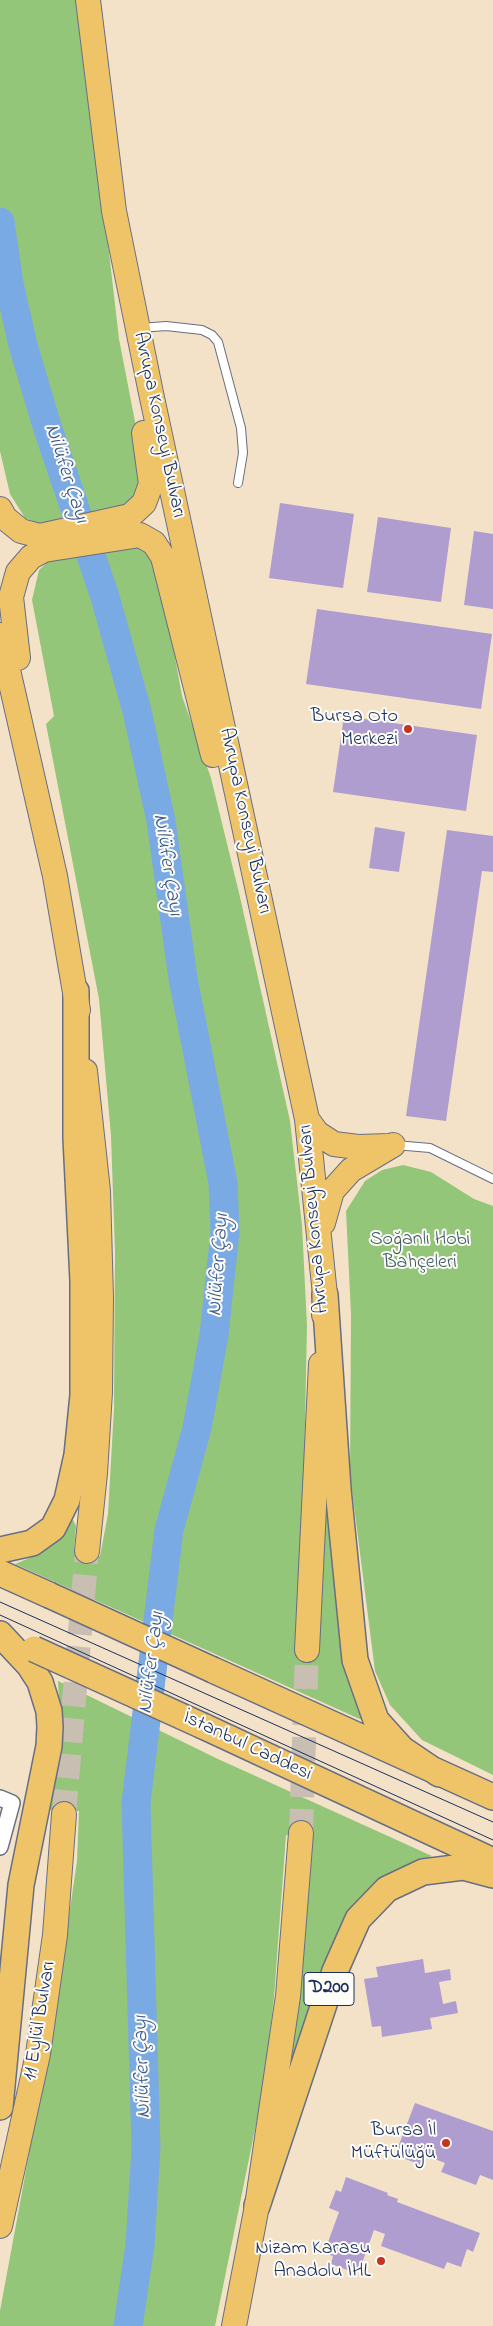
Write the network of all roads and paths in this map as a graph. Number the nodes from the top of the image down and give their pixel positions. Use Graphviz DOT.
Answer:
graph roads {
  1 [pos="88,0"];
  2 [pos="114,211"];
  3 [pos="138,328"];
  4 [pos="238,483"];
  5 [pos="0,509"];
  6 [pos="129,526"];
  7 [pos="42,543"];
  8 [pos="0,635"];
  9 [pos="0,692"];
  10 [pos="32,783"];
  11 [pos="268,933"];
  12 [pos="76,991"];
  13 [pos="307,1119"];
  14 [pos="393,1146"];
  15 [pos="493,1179"];
  16 [pos="320,1237"];
  17 [pos="325,1295"];
  18 [pos="0,1550"];
  19 [pos="87,1551"];
  20 [pos="0,1573"];
  21 [pos="0,1634"];
  22 [pos="307,1650"];
  23 [pos="439,1774"];
  24 [pos="493,1797"];
  25 [pos="6,1800"];
  26 [pos="64,1814"];
  27 [pos="302,1833"];
  28 [pos="0,1847"];
  29 [pos="493,1861"];
  30 [pos="493,1874"];
  31 [pos="0,2107"];
  32 [pos="257,2206"];
  33 [pos="0,2226"];
  34 [pos="234,2326"];
  1 -- 2 [label="main road, Avrupa Konseyi Bulvarı"];
  2 -- 3 [label="main road, Avrupa Konseyi Bulvarı"];
  2 -- 6 [label="main road"];
  3 -- 4 [label="lane"];
  3 -- 11 [label="main road, Avrupa Konseyi Bulvarı"];
  5 -- 7 [label="main road"];
  6 -- 7 [label="main road"];
  6 -- 11 [label="main road"];
  7 -- 10 [label="main road"];
  8 -- 10 [label="main road"];
  9 -- 10 [label="main road"];
  10 -- 12 [label="main road"];
  11 -- 13 [label="main road, Avrupa Konseyi Bulvarı"];
  12 -- 18 [label="highway"];
  12 -- 19 [label="main road"];
  13 -- 14 [label="main road"];
  13 -- 16 [label="main road, Avrupa Konseyi Bulvarı"];
  14 -- 15 [label="lane"];
  14 -- 16 [label="main road"];
  16 -- 17 [label="main road, Avrupa Konseyi Bulvarı"];
  17 -- 22 [label="main road, Avrupa Konseyi Bulvarı"];
  17 -- 23 [label="highway"];
  20 -- 23 [label="highway, bridge"];
  21 -- 29 [label="highway, İstanbul Caddesi, bridge"];
  21 -- 31 [label="highway"];
  23 -- 24 [label="highway"];
  25 -- 28 [label="street"];
  26 -- 33 [label="main road, 11 Eylül Bulvarı"];
  27 -- 32 [label="main road"];
  30 -- 32 [label="highway, D200"];
  32 -- 34 [label="main road"];
}
